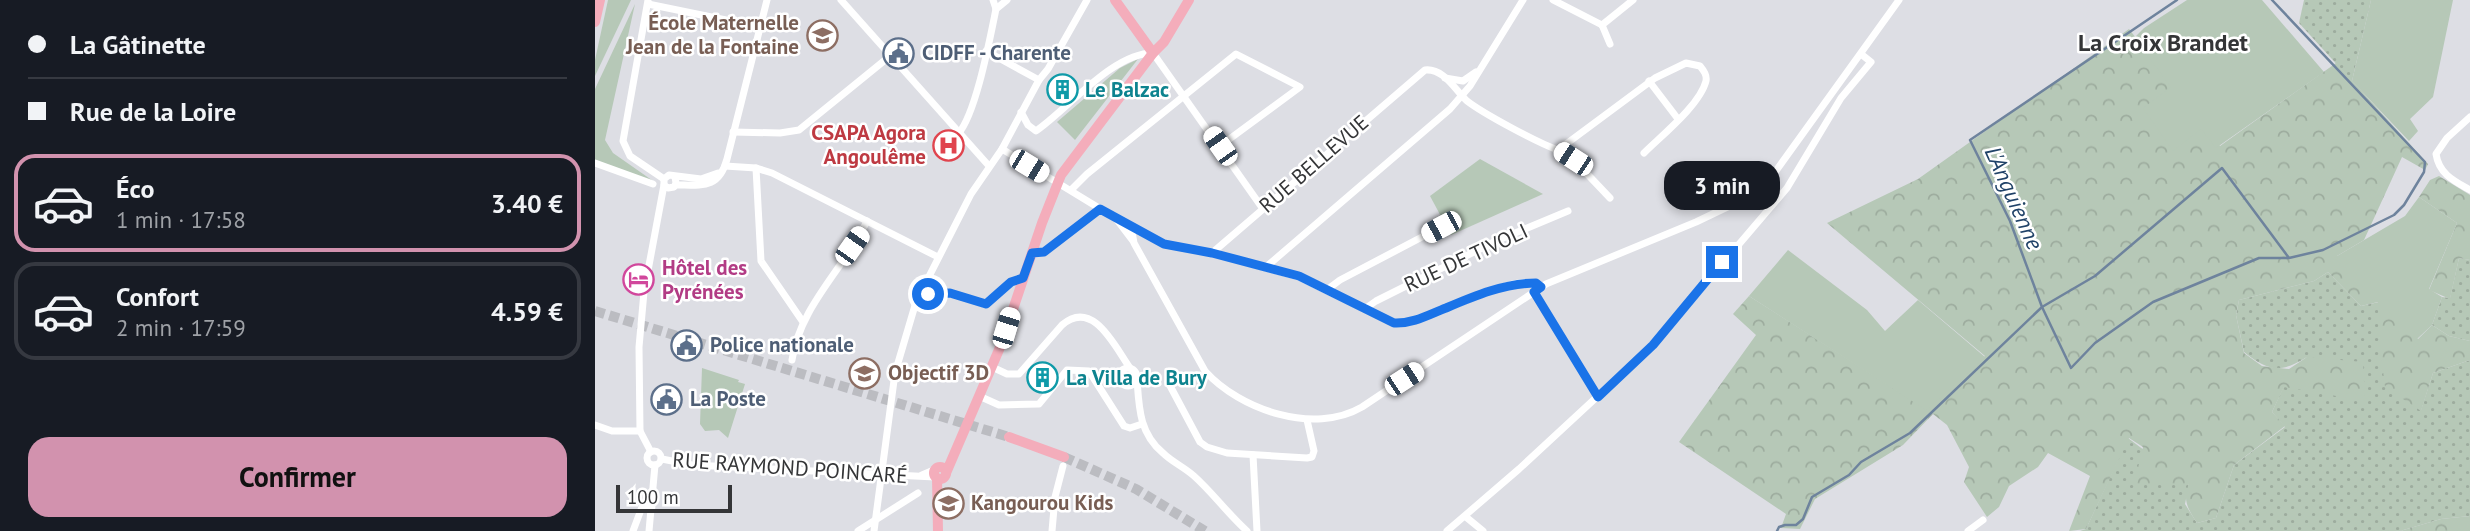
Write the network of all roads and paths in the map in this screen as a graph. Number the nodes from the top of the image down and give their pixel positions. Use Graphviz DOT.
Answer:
graph roads {
  1 [pos="600,0"];
  2 [pos="767,0"];
  3 [pos="841,0"];
  4 [pos="993,0"];
  5 [pos="1007,0"];
  6 [pos="1087,0"];
  7 [pos="1115,0"];
  8 [pos="1189,0"];
  9 [pos="1523,0"];
  10 [pos="1553,0"];
  11 [pos="1633,0"];
  12 [pos="1899,0"];
  13 [pos="648,2"];
  14 [pos="996,9"];
  15 [pos="595,22"];
  16 [pos="1602,25"];
  17 [pos="760,27"];
  18 [pos="1610,44"];
  19 [pos="986,51"];
  20 [pos="1153,53"];
  21 [pos="1861,54"];
  22 [pos="890,56"];
  23 [pos="1855,62"];
  24 [pos="1485,63"];
  25 [pos="1864,69"];
  26 [pos="1445,78"];
  27 [pos="1039,80"];
  28 [pos="1649,81"];
  29 [pos="1184,95"];
  30 [pos="1462,95"];
  31 [pos="1021,112"];
  32 [pos="2470,117"];
  33 [pos="1678,119"];
  34 [pos="733,132"];
  35 [pos="958,134"];
  36 [pos="1220,146"];
  37 [pos="1002,149"];
  38 [pos="1559,150"];
  39 [pos="1644,153"];
  40 [pos="595,163"];
  41 [pos="989,166"];
  42 [pos="725,167"];
  43 [pos="756,168"];
  44 [pos="670,183"];
  45 [pos="1058,183"];
  46 [pos="653,184"];
  47 [pos="1071,190"];
  48 [pos="2470,190"];
  49 [pos="1610,198"];
  50 [pos="1263,208"];
  51 [pos="1100,209"];
  52 [pos="1568,211"];
  53 [pos="1117,219"];
  54 [pos="867,221"];
  55 [pos="1131,226"];
  56 [pos="1441,227"];
  57 [pos="1134,243"];
  58 [pos="1032,253"];
  59 [pos="1212,253"];
  60 [pos="938,257"];
  61 [pos="1266,267"];
  62 [pos="1023,278"];
  63 [pos="1328,289"];
  64 [pos="1537,289"];
  65 [pos="921,291"];
  66 [pos="1366,309"];
  67 [pos="803,322"];
  68 [pos="1115,347"];
  69 [pos="792,360"];
  70 [pos="992,367"];
  71 [pos="1130,368"];
  72 [pos="1121,372"];
  73 [pos="1137,379"];
  74 [pos="1168,382"];
  75 [pos="1128,386"];
  76 [pos="979,396"];
  77 [pos="1598,397"];
  78 [pos="1138,402"];
  79 [pos="1307,420"];
  80 [pos="1142,424"];
  81 [pos="595,425"];
  82 [pos="641,431"];
  83 [pos="1009,437"];
  84 [pos="651,452"];
  85 [pos="1254,455"];
  86 [pos="661,459"];
  87 [pos="1063,462"];
  88 [pos="655,465"];
  89 [pos="940,474"];
  90 [pos="882,475"];
  91 [pos="918,493"];
  92 [pos="652,507"];
  93 [pos="1466,517"];
  94 [pos="1983,520"];
  95 [pos="876,521"];
  96 [pos="633,531"];
  97 [pos="649,531"];
  98 [pos="858,531"];
  99 [pos="874,531"];
  100 [pos="940,531"];
  101 [pos="1052,531"];
  102 [pos="1247,531"];
  103 [pos="1257,531"];
  104 [pos="1447,531"];
  105 [pos="1483,531"];
  106 [pos="1968,531"];
  1 -- 15 [label="main road"];
  2 -- 17 [label="street"];
  3 -- 22 [label="street"];
  4 -- 14 [label="street"];
  5 -- 14 [label="street"];
  6 -- 27 [label="street"];
  7 -- 20 [label="main road"];
  8 -- 20 [label="main road"];
  9 -- 24 [label="street"];
  10 -- 16 [label="street"];
  11 -- 16 [label="street"];
  12 -- 21 [label="street"];
  13 -- 17 [label="street"];
  13 -- 44 [label="street"];
  14 -- 19 [label="street"];
  16 -- 18 [label="street"];
  17 -- 34 [label="street"];
  19 -- 27 [label="street"];
  19 -- 35 [label="street"];
  20 -- 29 [label="street"];
  20 -- 31 [label="street"];
  20 -- 45 [label="main road"];
  21 -- 23 [label="street"];
  21 -- 25 [label="street"];
  22 -- 34 [label="street"];
  22 -- 35 [label="street"];
  23 -- 25 [label="street"];
  23 -- 64 [label="street"];
  24 -- 26 [label="street"];
  24 -- 30 [label="street"];
  25 -- 77 [label="street"];
  26 -- 30 [label="street"];
  26 -- 50 [label="street, RUE BELLEVUE"];
  27 -- 31 [label="street"];
  28 -- 33 [label="street"];
  28 -- 33 [label="street"];
  28 -- 38 [label="street"];
  29 -- 36 [label="street"];
  29 -- 36 [label="street"];
  29 -- 47 [label="street"];
  30 -- 38 [label="street"];
  30 -- 61 [label="street"];
  31 -- 37 [label="street"];
  32 -- 48 [label="street"];
  33 -- 39 [label="street"];
  34 -- 42 [label="street"];
  35 -- 41 [label="street"];
  36 -- 50 [label="street"];
  37 -- 41 [label="street"];
  37 -- 45 [label="street"];
  38 -- 49 [label="street"];
  40 -- 46 [label="street"];
  41 -- 60 [label="street"];
  42 -- 43 [label="street"];
  42 -- 44 [label="street"];
  43 -- 54 [label="street"];
  43 -- 67 [label="street"];
  44 -- 82 [label="street"];
  45 -- 47 [label="street"];
  45 -- 58 [label="main road"];
  47 -- 51 [label="street"];
  50 -- 59 [label="street, RUE BELLEVUE"];
  51 -- 53 [label="street"];
  51 -- 58 [label="street"];
  52 -- 66 [label="street, RUE DE TIVOLI"];
  53 -- 55 [label="street"];
  53 -- 57 [label="street"];
  54 -- 60 [label="street"];
  54 -- 67 [label="street"];
  55 -- 57 [label="street"];
  55 -- 59 [label="street"];
  56 -- 63 [label="street"];
  57 -- 79 [label="street"];
  58 -- 62 [label="main road"];
  59 -- 61 [label="street"];
  60 -- 65 [label="street"];
  61 -- 63 [label="street"];
  62 -- 65 [label="street"];
  62 -- 70 [label="main road"];
  63 -- 66 [label="street"];
  64 -- 66 [label="street"];
  64 -- 77 [label="street"];
  64 -- 79 [label="street"];
  65 -- 90 [label="street"];
  67 -- 69 [label="street"];
  68 -- 70 [label="street"];
  68 -- 71 [label="street"];
  68 -- 72 [label="street"];
  70 -- 76 [label="main road"];
  71 -- 72 [label="street"];
  71 -- 73 [label="street"];
  72 -- 75 [label="street"];
  73 -- 75 [label="street"];
  73 -- 78 [label="street"];
  74 -- 85 [label="street"];
  75 -- 78 [label="street"];
  76 -- 80 [label="street"];
  76 -- 89 [label="main road"];
  77 -- 93 [label="street"];
  78 -- 80 [label="street"];
  79 -- 85 [label="street"];
  80 -- 102 [label="street"];
  81 -- 82 [label="street"];
  82 -- 84 [label="street"];
  83 -- 87 [label="main road"];
  84 -- 86 [label="street"];
  84 -- 88 [label="street"];
  85 -- 103 [label="street"];
  86 -- 88 [label="street"];
  86 -- 90 [label="street, RUE RAYMOND POINCARÉ"];
  87 -- 101 [label="street"];
  88 -- 92 [label="street"];
  89 -- 90 [label="street, RUE RAYMOND POINCARÉ"];
  89 -- 100 [label="main road"];
  90 -- 95 [label="street"];
  91 -- 95 [label="street"];
  92 -- 96 [label="street"];
  92 -- 97 [label="street"];
  93 -- 104 [label="street"];
  93 -- 105 [label="street"];
  94 -- 106 [label="street"];
  95 -- 98 [label="street"];
  95 -- 99 [label="street"];
}
